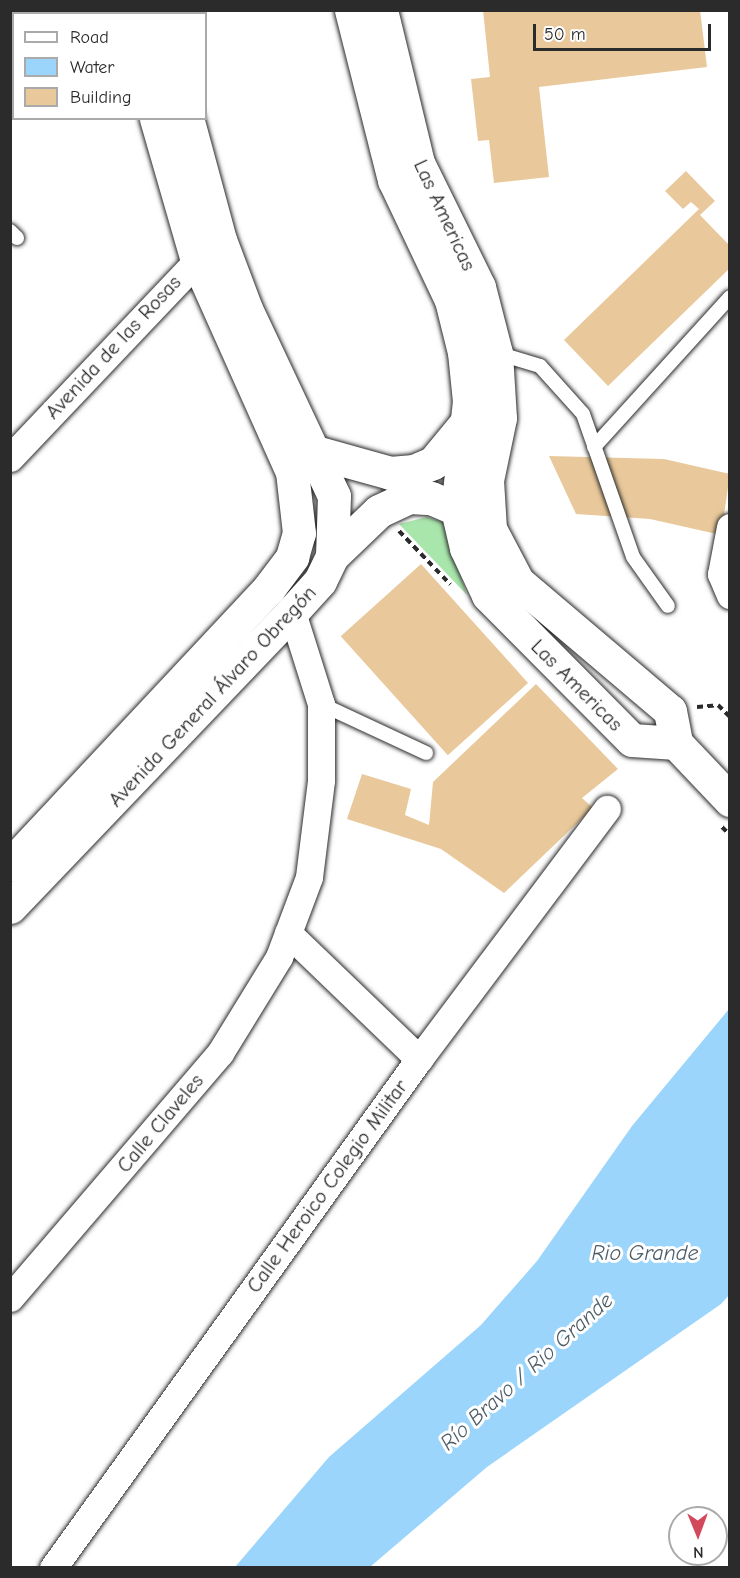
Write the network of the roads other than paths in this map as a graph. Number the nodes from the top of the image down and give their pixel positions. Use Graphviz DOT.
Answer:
graph roads {
  1 [pos="351,10"];
  2 [pos="381,10"];
  3 [pos="157,120"];
  4 [pos="187,120"];
  5 [pos="208,249"];
  6 [pos="729,297"];
  7 [pos="464,352"];
  8 [pos="496,353"];
  9 [pos="465,424"];
  10 [pos="594,447"];
  11 [pos="315,452"];
  12 [pos="10,458"];
  13 [pos="457,509"];
  14 [pos="729,527"];
  15 [pos="292,557"];
  16 [pos="326,568"];
  17 [pos="729,595"];
  18 [pos="668,606"];
  19 [pos="292,612"];
  20 [pos="321,704"];
  21 [pos="676,743"];
  22 [pos="426,753"];
  23 [pos="729,800"];
  24 [pos="607,808"];
  25 [pos="10,865"];
  26 [pos="10,907"];
  27 [pos="288,933"];
  28 [pos="419,1059"];
  29 [pos="10,1298"];
  30 [pos="53,1568"];
  1 -- 7 [label="main road, Las Americas"];
  2 -- 8 [label="main road, Las Americas"];
  3 -- 5 [label="main road, Avenida General Álvaro Obregón"];
  4 -- 5 [label="main road, Avenida General Álvaro Obregón"];
  5 -- 11 [label="main road, Avenida General Álvaro Obregón"];
  5 -- 12 [label="street, Avenida de las Rosas"];
  5 -- 15 [label="main road, Avenida General Álvaro Obregón"];
  6 -- 10 [label="lane"];
  7 -- 8 [label="lane"];
  7 -- 9 [label="main road, Las Americas"];
  8 -- 10 [label="lane"];
  8 -- 21 [label="main road, Las Americas"];
  9 -- 11 [label="main road"];
  9 -- 13 [label="main road, Las Americas"];
  10 -- 18 [label="lane"];
  11 -- 16 [label="main road, Avenida General Álvaro Obregón"];
  13 -- 16 [label="main road"];
  13 -- 21 [label="main road, Las Americas"];
  14 -- 17 [label="street"];
  15 -- 16 [label="main road"];
  15 -- 25 [label="main road, Avenida General Álvaro Obregón"];
  16 -- 19 [label="main road, Avenida General Álvaro Obregón"];
  19 -- 20 [label="street, Calle Claveles"];
  19 -- 26 [label="main road, Avenida General Álvaro Obregón"];
  20 -- 22 [label="lane"];
  20 -- 27 [label="street, Calle Claveles"];
  21 -- 23 [label="main road"];
  24 -- 28 [label="street, Calle Heroico Colegio Militar"];
  27 -- 28 [label="street"];
  27 -- 29 [label="street, Calle Claveles"];
  28 -- 30 [label="street, Calle Heroico Colegio Militar"];
}
